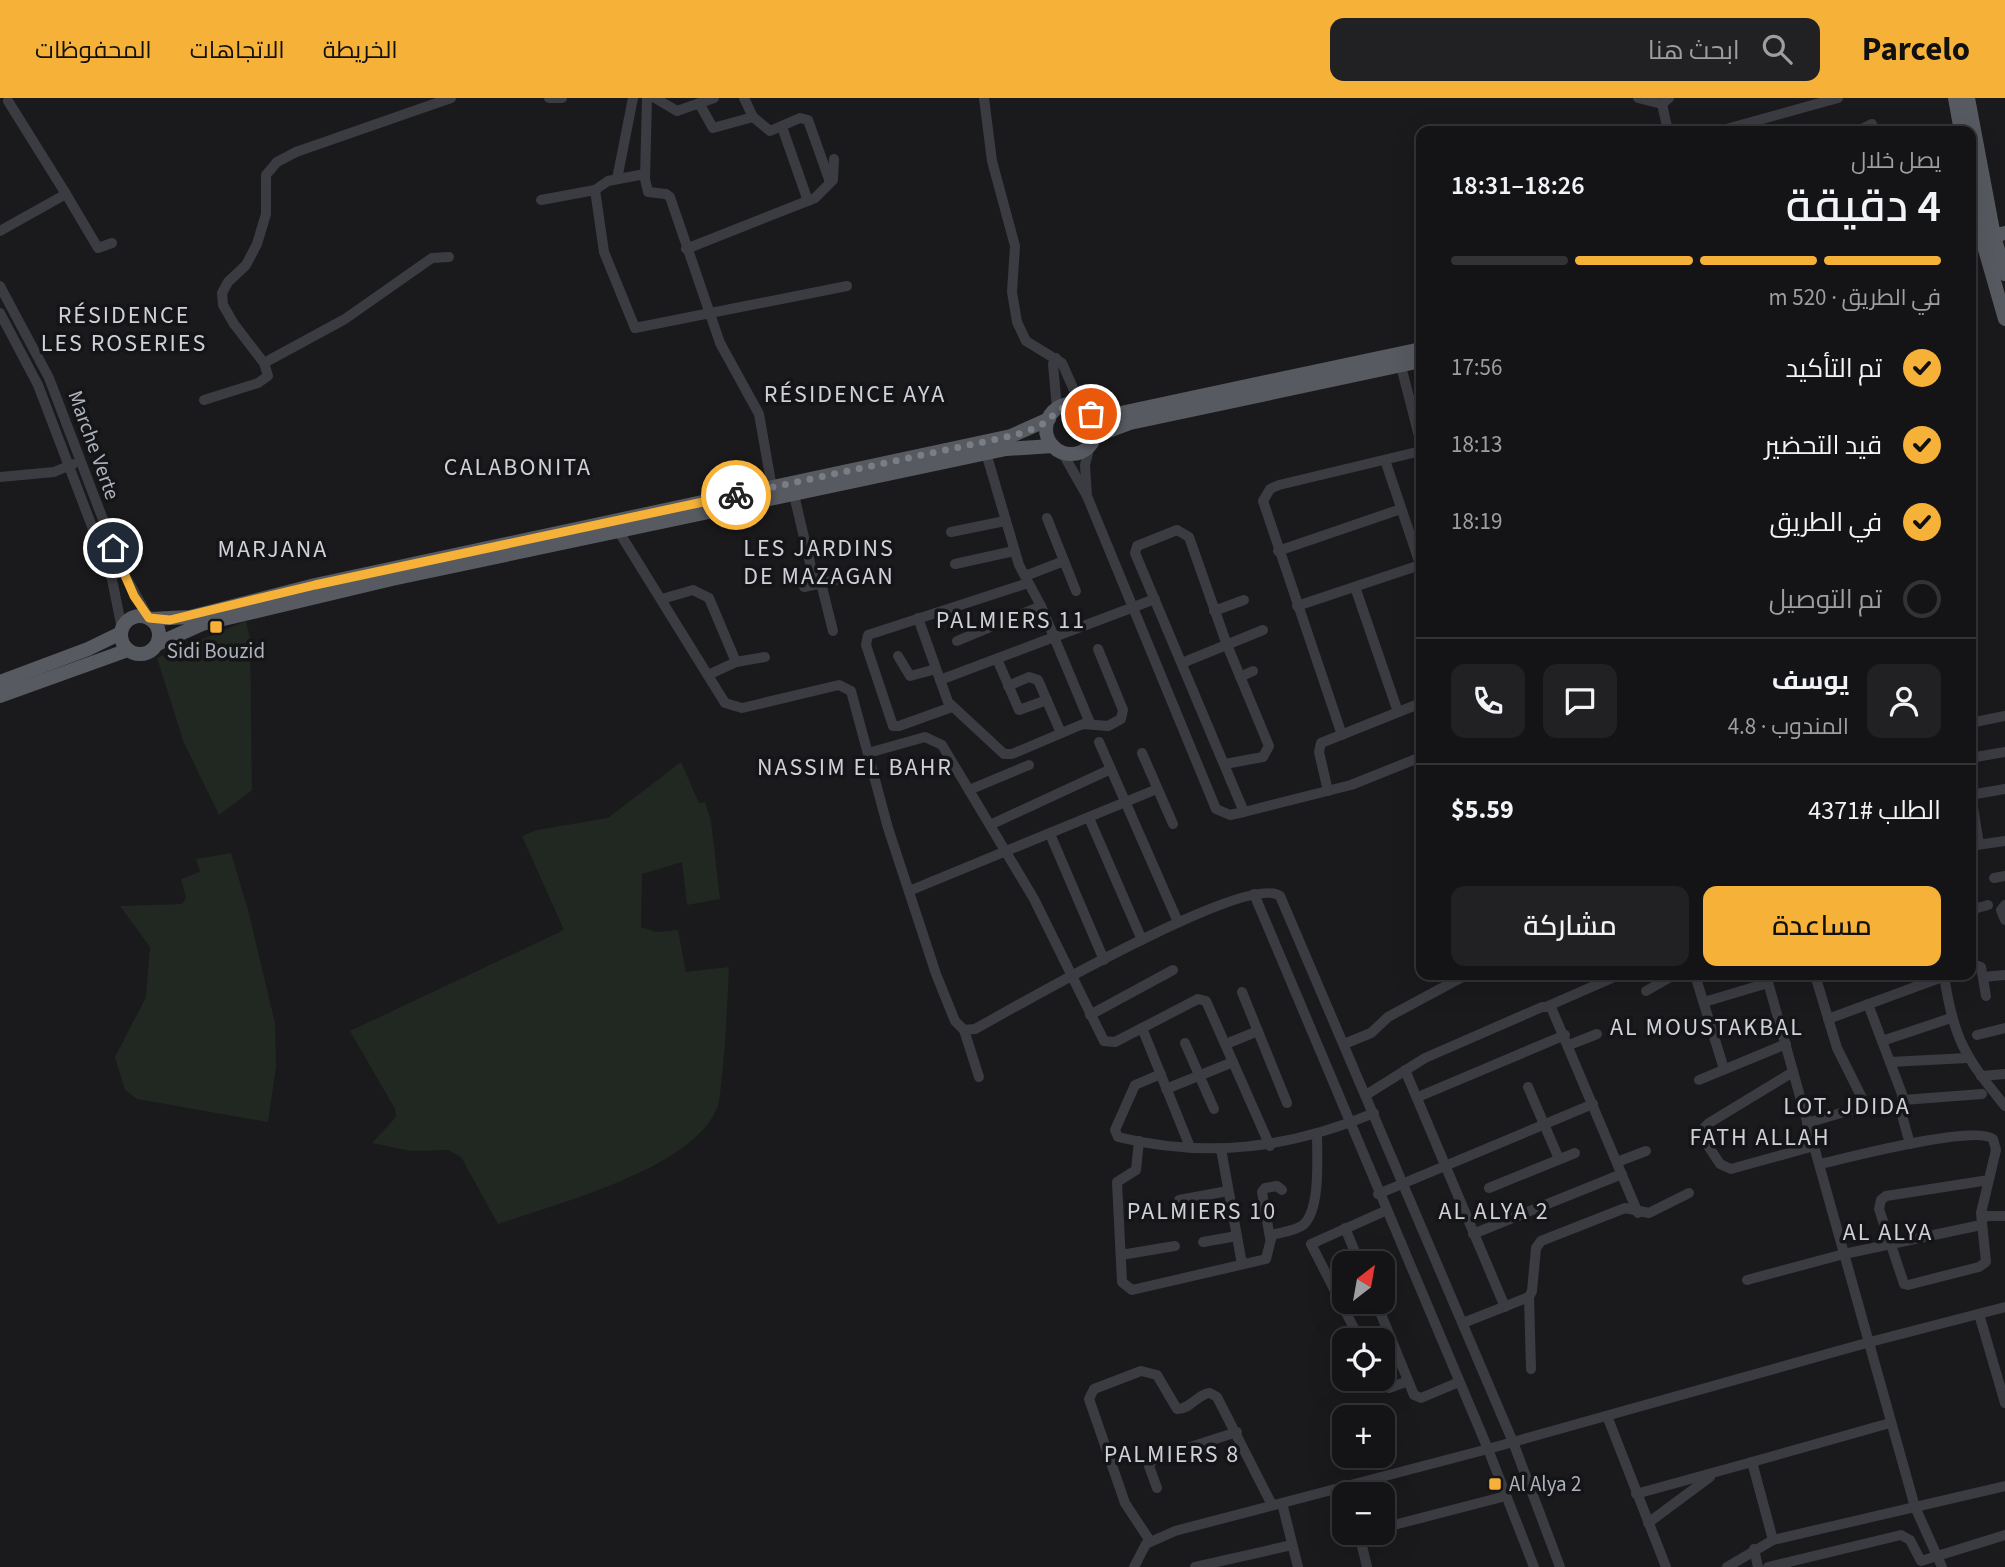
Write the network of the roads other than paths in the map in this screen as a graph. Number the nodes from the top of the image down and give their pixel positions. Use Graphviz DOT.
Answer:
graph roads {
  1 [pos="451,98"];
  2 [pos="549,98"];
  3 [pos="562,98"];
  4 [pos="633,98"];
  5 [pos="647,98"];
  6 [pos="655,98"];
  7 [pos="714,98"];
  8 [pos="744,98"];
  9 [pos="984,98"];
  10 [pos="1638,98"];
  11 [pos="1838,98"];
  12 [pos="1955,98"];
  13 [pos="1968,98"];
  14 [pos="6,101"];
  15 [pos="1665,101"];
  16 [pos="699,103"];
  17 [pos="753,117"];
  18 [pos="1668,126"];
  19 [pos="1739,126"];
  20 [pos="1960,126"];
  21 [pos="1972,126"];
  22 [pos="782,127"];
  23 [pos="1976,154"];
  24 [pos="834,159"];
  25 [pos="645,174"];
  26 [pos="617,179"];
  27 [pos="830,184"];
  28 [pos="595,190"];
  29 [pos="66,194"];
  30 [pos="1976,198"];
  31 [pos="541,200"];
  32 [pos="808,201"];
  33 [pos="1987,231"];
  34 [pos="0,232"];
  35 [pos="112,243"];
  36 [pos="686,248"];
  37 [pos="449,257"];
  38 [pos="2005,274"];
  39 [pos="0,286"];
  40 [pos="847,286"];
  41 [pos="0,313"];
  42 [pos="709,314"];
  43 [pos="2005,319"];
  44 [pos="1416,350"];
  45 [pos="1056,358"];
  46 [pos="1416,362"];
  47 [pos="264,363"];
  48 [pos="1401,366"];
  49 [pos="204,400"];
  50 [pos="1086,410"];
  51 [pos="1053,414"];
  52 [pos="1416,424"];
  53 [pos="1093,440"];
  54 [pos="1058,449"];
  55 [pos="1416,452"];
  56 [pos="986,453"];
  57 [pos="1385,460"];
  58 [pos="74,464"];
  59 [pos="0,477"];
  60 [pos="772,488"];
  61 [pos="794,495"];
  62 [pos="1087,496"];
  63 [pos="1401,509"];
  64 [pos="1047,517"];
  65 [pos="1005,521"];
  66 [pos="619,532"];
  67 [pos="951,532"];
  68 [pos="1014,551"];
  69 [pos="1278,551"];
  70 [pos="1416,552"];
  71 [pos="1064,561"];
  72 [pos="955,564"];
  73 [pos="1416,568"];
  74 [pos="841,579"];
  75 [pos="1026,580"];
  76 [pos="813,585"];
  77 [pos="1354,587"];
  78 [pos="1076,590"];
  79 [pos="662,599"];
  80 [pos="1155,599"];
  81 [pos="1244,600"];
  82 [pos="1041,606"];
  83 [pos="1297,606"];
  84 [pos="1131,608"];
  85 [pos="1214,611"];
  86 [pos="918,618"];
  87 [pos="149,619"];
  88 [pos="1263,630"];
  89 [pos="122,631"];
  90 [pos="833,631"];
  91 [pos="1055,637"];
  92 [pos="957,641"];
  93 [pos="156,644"];
  94 [pos="1227,645"];
  95 [pos="1098,649"];
  96 [pos="128,650"];
  97 [pos="898,656"];
  98 [pos="765,657"];
  99 [pos="997,659"];
  100 [pos="736,663"];
  101 [pos="1182,663"];
  102 [pos="936,668"];
  103 [pos="1253,671"];
  104 [pos="708,675"];
  105 [pos="1240,677"];
  106 [pos="940,680"];
  107 [pos="0,682"];
  108 [pos="1008,686"];
  109 [pos="0,696"];
  110 [pos="1047,700"];
  111 [pos="1416,705"];
  112 [pos="952,707"];
  113 [pos="1398,712"];
  114 [pos="2005,716"];
  115 [pos="1976,722"];
  116 [pos="1090,723"];
  117 [pos="1061,733"];
  118 [pos="1342,735"];
  119 [pos="1099,742"];
  120 [pos="2005,752"];
  121 [pos="868,753"];
  122 [pos="1142,753"];
  123 [pos="1976,757"];
  124 [pos="1416,759"];
  125 [pos="1225,764"];
  126 [pos="1029,765"];
  127 [pos="1111,769"];
  128 [pos="1157,789"];
  129 [pos="2005,789"];
  130 [pos="969,790"];
  131 [pos="1328,791"];
  132 [pos="1976,794"];
  133 [pos="1125,802"];
  134 [pos="1244,812"];
  135 [pos="1089,817"];
  136 [pos="1173,824"];
  137 [pos="990,825"];
  138 [pos="1050,834"];
  139 [pos="2005,841"];
  140 [pos="1976,845"];
  141 [pos="1006,852"];
  142 [pos="909,891"];
  143 [pos="1254,894"];
  144 [pos="1988,905"];
  145 [pos="2005,905"];
  146 [pos="1976,908"];
  147 [pos="2005,920"];
  148 [pos="1178,922"];
  149 [pos="1142,940"];
  150 [pos="1104,960"];
  151 [pos="1976,965"];
  152 [pos="1172,970"];
  153 [pos="2005,975"];
  154 [pos="1072,977"];
  155 [pos="1983,977"];
  156 [pos="1457,980"];
  157 [pos="1608,980"];
  158 [pos="1665,980"];
  159 [pos="1697,980"];
  160 [pos="1764,980"];
  161 [pos="1767,980"];
  162 [pos="1816,980"];
  163 [pos="1932,980"];
  164 [pos="1946,980"];
  165 [pos="1646,991"];
  166 [pos="1242,992"];
  167 [pos="1986,996"];
  168 [pos="1704,1002"];
  169 [pos="1868,1004"];
  170 [pos="1548,1006"];
  171 [pos="1090,1015"];
  172 [pos="1951,1018"];
  173 [pos="1828,1019"];
  174 [pos="1142,1028"];
  175 [pos="2005,1028"];
  176 [pos="964,1030"];
  177 [pos="1258,1031"];
  178 [pos="1597,1034"];
  179 [pos="1977,1035"];
  180 [pos="1567,1040"];
  181 [pos="1882,1041"];
  182 [pos="1185,1042"];
  183 [pos="1226,1044"];
  184 [pos="1344,1044"];
  185 [pos="1786,1044"];
  186 [pos="1967,1058"];
  187 [pos="1233,1062"];
  188 [pos="1890,1062"];
  189 [pos="1724,1069"];
  190 [pos="1405,1070"];
  191 [pos="1793,1073"];
  192 [pos="1161,1074"];
  193 [pos="2005,1074"];
  194 [pos="1199,1076"];
  195 [pos="1981,1076"];
  196 [pos="979,1077"];
  197 [pos="1699,1080"];
  198 [pos="1528,1087"];
  199 [pos="1166,1088"];
  200 [pos="1982,1094"];
  201 [pos="1366,1095"];
  202 [pos="1418,1097"];
  203 [pos="1903,1100"];
  204 [pos="1287,1103"];
  205 [pos="1593,1104"];
  206 [pos="2005,1106"];
  207 [pos="1214,1109"];
  208 [pos="1374,1113"];
  209 [pos="1349,1123"];
  210 [pos="1807,1123"];
  211 [pos="1544,1125"];
  212 [pos="1317,1134"];
  213 [pos="1139,1141"];
  214 [pos="1910,1144"];
  215 [pos="1270,1146"];
  216 [pos="1814,1146"];
  217 [pos="1190,1147"];
  218 [pos="1221,1149"];
  219 [pos="1646,1151"];
  220 [pos="1575,1153"];
  221 [pos="1559,1159"];
  222 [pos="1617,1162"];
  223 [pos="1820,1164"];
  224 [pos="1446,1166"];
  225 [pos="1622,1174"];
  226 [pos="1989,1180"];
  227 [pos="1404,1183"];
  228 [pos="1489,1188"];
  229 [pos="1282,1190"];
  230 [pos="1228,1191"];
  231 [pos="1689,1193"];
  232 [pos="1378,1194"];
  233 [pos="1179,1200"];
  234 [pos="1385,1210"];
  235 [pos="1637,1213"];
  236 [pos="2005,1216"];
  237 [pos="1981,1225"];
  238 [pos="1345,1228"];
  239 [pos="1473,1234"];
  240 [pos="1237,1236"];
  241 [pos="1270,1238"];
  242 [pos="1203,1242"];
  243 [pos="1891,1245"];
  244 [pos="1175,1246"];
  245 [pos="1355,1251"];
  246 [pos="1844,1254"];
  247 [pos="1121,1255"];
  248 [pos="1242,1264"];
  249 [pos="1747,1280"];
  250 [pos="1529,1297"];
  251 [pos="1504,1307"];
  252 [pos="2005,1307"];
  253 [pos="1381,1314"];
  254 [pos="1979,1314"];
  255 [pos="1463,1323"];
  256 [pos="1354,1328"];
  257 [pos="1870,1342"];
  258 [pos="1531,1369"];
  259 [pos="1408,1381"];
  260 [pos="1460,1382"];
  261 [pos="1395,1386"];
  262 [pos="2005,1403"];
  263 [pos="1606,1416"];
  264 [pos="1890,1423"];
  265 [pos="1237,1432"];
  266 [pos="1513,1442"];
  267 [pos="1488,1449"];
  268 [pos="1752,1462"];
  269 [pos="1717,1472"];
  270 [pos="2005,1486"];
  271 [pos="1157,1488"];
  272 [pos="1636,1494"];
  273 [pos="1506,1496"];
  274 [pos="1277,1504"];
  275 [pos="1915,1507"];
  276 [pos="1648,1523"];
  277 [pos="1395,1525"];
  278 [pos="2005,1535"];
  279 [pos="1773,1540"];
  280 [pos="1150,1541"];
  281 [pos="1292,1545"];
  282 [pos="1362,1545"];
  283 [pos="1754,1549"];
  284 [pos="1940,1562"];
  285 [pos="1135,1566"];
  286 [pos="1531,1566"];
  287 [pos="1195,1567"];
  288 [pos="1298,1567"];
  289 [pos="1367,1567"];
  290 [pos="1560,1567"];
  291 [pos="1666,1567"];
  292 [pos="1727,1567"];
  293 [pos="1758,1567"];
  294 [pos="1768,1567"];
  1 -- 47 [label="street"];
  2 -- 3 [label="street"];
  4 -- 26 [label="street"];
  5 -- 25 [label="street"];
  6 -- 16 [label="street"];
  7 -- 16 [label="street"];
  8 -- 17 [label="street"];
  9 -- 45 [label="street"];
  10 -- 15 [label="street"];
  11 -- 19 [label="street"];
  12 -- 20 [label="main road"];
  13 -- 21 [label="main road"];
  14 -- 29 [label="street"];
  15 -- 18 [label="street"];
  16 -- 17 [label="street"];
  17 -- 22 [label="street"];
  22 -- 27 [label="street"];
  22 -- 32 [label="street"];
  23 -- 33 [label="main road"];
  24 -- 27 [label="street"];
  25 -- 26 [label="street"];
  25 -- 36 [label="street"];
  26 -- 28 [label="street"];
  27 -- 32 [label="street"];
  28 -- 31 [label="street"];
  28 -- 42 [label="street"];
  29 -- 34 [label="street"];
  29 -- 35 [label="street"];
  30 -- 33 [label="main road"];
  32 -- 36 [label="street"];
  33 -- 38 [label="main road"];
  33 -- 43 [label="main road"];
  36 -- 42 [label="street"];
  37 -- 47 [label="street"];
  39 -- 58 [label="street, Marche Verte"];
  40 -- 42 [label="street"];
  41 -- 58 [label="street, Marche Verte"];
  42 -- 60 [label="street"];
  44 -- 50 [label="main road"];
  45 -- 50 [label="street"];
  45 -- 51 [label="street"];
  46 -- 48 [label="main road"];
  47 -- 49 [label="street"];
  48 -- 52 [label="street"];
  48 -- 53 [label="main road"];
  50 -- 51 [label="main road"];
  50 -- 53 [label="main road"];
  51 -- 54 [label="main road"];
  51 -- 60 [label="main road"];
  53 -- 54 [label="main road"];
  53 -- 62 [label="street"];
  54 -- 56 [label="main road"];
  54 -- 62 [label="street"];
  55 -- 57 [label="street"];
  56 -- 61 [label="main road"];
  56 -- 65 [label="street"];
  57 -- 63 [label="street"];
  57 -- 69 [label="street"];
  58 -- 59 [label="street"];
  58 -- 87 [label="street, Marche Verte"];
  58 -- 89 [label="street, Marche Verte"];
  60 -- 87 [label="main road"];
  61 -- 66 [label="main road"];
  61 -- 76 [label="street"];
  62 -- 84 [label="street"];
  63 -- 69 [label="street"];
  63 -- 70 [label="street"];
  64 -- 71 [label="street"];
  65 -- 67 [label="street"];
  65 -- 68 [label="street"];
  66 -- 79 [label="street"];
  66 -- 93 [label="main road"];
  68 -- 72 [label="street"];
  68 -- 75 [label="street"];
  69 -- 83 [label="street"];
  71 -- 75 [label="street"];
  71 -- 78 [label="street"];
  73 -- 77 [label="street"];
  74 -- 76 [label="street"];
  75 -- 82 [label="street"];
  75 -- 86 [label="street"];
  76 -- 90 [label="street"];
  77 -- 83 [label="street"];
  77 -- 113 [label="street"];
  79 -- 100 [label="street"];
  79 -- 104 [label="street"];
  80 -- 84 [label="street"];
  80 -- 85 [label="street"];
  80 -- 101 [label="street"];
  81 -- 85 [label="street"];
  82 -- 91 [label="street"];
  82 -- 92 [label="street"];
  83 -- 118 [label="street"];
  84 -- 91 [label="street"];
  84 -- 134 [label="street"];
  85 -- 94 [label="street"];
  86 -- 102 [label="street"];
  86 -- 112 [label="street"];
  87 -- 89 [label="main road"];
  87 -- 93 [label="main road"];
  88 -- 94 [label="street"];
  89 -- 96 [label="main road"];
  89 -- 107 [label="main road"];
  91 -- 99 [label="street"];
  91 -- 116 [label="street"];
  93 -- 96 [label="main road"];
  94 -- 101 [label="street"];
  94 -- 105 [label="street"];
  95 -- 116 [label="street"];
  96 -- 109 [label="main road"];
  97 -- 102 [label="street"];
  98 -- 100 [label="street"];
  99 -- 106 [label="street"];
  99 -- 108 [label="street"];
  100 -- 104 [label="street"];
  101 -- 125 [label="street"];
  102 -- 106 [label="street"];
  103 -- 105 [label="street"];
  104 -- 121 [label="street"];
  105 -- 125 [label="street"];
  106 -- 112 [label="street"];
  108 -- 110 [label="street"];
  108 -- 110 [label="street"];
  110 -- 117 [label="street"];
  111 -- 113 [label="street"];
  112 -- 117 [label="street"];
  113 -- 118 [label="street"];
  114 -- 115 [label="street"];
  116 -- 117 [label="street"];
  118 -- 131 [label="street"];
  119 -- 127 [label="street"];
  120 -- 123 [label="street"];
  121 -- 130 [label="street"];
  121 -- 142 [label="street"];
  122 -- 128 [label="street"];
  124 -- 131 [label="street"];
  125 -- 134 [label="street"];
  126 -- 130 [label="street"];
  127 -- 133 [label="street"];
  127 -- 137 [label="street"];
  128 -- 133 [label="street"];
  128 -- 136 [label="street"];
  129 -- 132 [label="street"];
  130 -- 137 [label="street"];
  131 -- 134 [label="street"];
  133 -- 135 [label="street"];
  133 -- 148 [label="street"];
  135 -- 138 [label="street"];
  135 -- 149 [label="street"];
  137 -- 141 [label="street"];
  138 -- 141 [label="street"];
  138 -- 150 [label="street"];
  139 -- 140 [label="street"];
  141 -- 142 [label="street"];
  141 -- 154 [label="street"];
  142 -- 176 [label="street"];
  143 -- 148 [label="street"];
  143 -- 184 [label="street"];
  143 -- 209 [label="street"];
  144 -- 146 [label="street"];
  145 -- 147 [label="street"];
  148 -- 149 [label="street"];
  149 -- 150 [label="street"];
  150 -- 154 [label="street"];
  151 -- 155 [label="street"];
  152 -- 171 [label="street"];
  153 -- 155 [label="street"];
  154 -- 171 [label="street"];
  154 -- 176 [label="street"];
  155 -- 167 [label="street"];
  156 -- 184 [label="street"];
  157 -- 170 [label="street"];
  158 -- 165 [label="street"];
  159 -- 168 [label="street"];
  160 -- 168 [label="street"];
  161 -- 185 [label="street"];
  162 -- 173 [label="street"];
  163 -- 169 [label="street"];
  164 -- 172 [label="street"];
  166 -- 177 [label="street"];
  168 -- 189 [label="street"];
  169 -- 173 [label="street"];
  169 -- 181 [label="street"];
  170 -- 180 [label="street"];
  170 -- 190 [label="street"];
  171 -- 174 [label="street"];
  172 -- 181 [label="street"];
  172 -- 186 [label="street"];
  173 -- 210 [label="street"];
  174 -- 183 [label="street"];
  174 -- 192 [label="street"];
  175 -- 179 [label="street"];
  176 -- 196 [label="street"];
  177 -- 183 [label="street"];
  177 -- 204 [label="street"];
  178 -- 180 [label="street"];
  180 -- 202 [label="street"];
  180 -- 205 [label="street"];
  181 -- 188 [label="street"];
  182 -- 194 [label="street"];
  183 -- 187 [label="street"];
  184 -- 201 [label="street"];
  185 -- 189 [label="street"];
  185 -- 191 [label="street"];
  186 -- 188 [label="street"];
  186 -- 195 [label="street"];
  187 -- 194 [label="street"];
  187 -- 215 [label="street"];
  188 -- 203 [label="street"];
  189 -- 197 [label="street"];
  190 -- 201 [label="street"];
  190 -- 202 [label="street"];
  191 -- 210 [label="street"];
  191 -- 216 [label="street"];
  192 -- 199 [label="street"];
  192 -- 213 [label="street"];
  193 -- 195 [label="street"];
  194 -- 199 [label="street"];
  194 -- 207 [label="street"];
  195 -- 206 [label="street"];
  198 -- 211 [label="street"];
  199 -- 217 [label="street"];
  200 -- 203 [label="street"];
  201 -- 208 [label="street"];
  202 -- 224 [label="street"];
  203 -- 214 [label="street"];
  205 -- 211 [label="street"];
  205 -- 222 [label="street"];
  208 -- 209 [label="street"];
  208 -- 227 [label="street"];
  209 -- 212 [label="street"];
  209 -- 232 [label="street"];
  210 -- 216 [label="street"];
  211 -- 221 [label="street"];
  211 -- 224 [label="street"];
  212 -- 215 [label="street"];
  212 -- 241 [label="street"];
  213 -- 217 [label="street"];
  213 -- 247 [label="street"];
  214 -- 223 [label="street"];
  214 -- 226 [label="street"];
  215 -- 218 [label="street"];
  216 -- 223 [label="street"];
  217 -- 218 [label="street"];
  218 -- 230 [label="street"];
  219 -- 222 [label="street"];
  220 -- 221 [label="street"];
  221 -- 228 [label="street"];
  222 -- 225 [label="street"];
  223 -- 246 [label="street"];
  224 -- 227 [label="street"];
  224 -- 239 [label="street"];
  225 -- 235 [label="street"];
  225 -- 239 [label="street"];
  226 -- 237 [label="street"];
  226 -- 243 [label="street"];
  227 -- 232 [label="street"];
  227 -- 255 [label="street"];
  229 -- 241 [label="street"];
  230 -- 233 [label="street"];
  230 -- 240 [label="street"];
  231 -- 235 [label="street"];
  232 -- 234 [label="street"];
  234 -- 238 [label="street"];
  234 -- 260 [label="street"];
  235 -- 250 [label="street"];
  236 -- 237 [label="street"];
  237 -- 243 [label="street"];
  237 -- 243 [label="street"];
  238 -- 245 [label="street"];
  238 -- 256 [label="street"];
  239 -- 251 [label="street"];
  240 -- 242 [label="street"];
  240 -- 248 [label="street"];
  241 -- 248 [label="street"];
  243 -- 246 [label="street"];
  244 -- 247 [label="street"];
  246 -- 249 [label="street"];
  246 -- 257 [label="street"];
  247 -- 248 [label="street"];
  250 -- 251 [label="street"];
  250 -- 258 [label="street"];
  251 -- 255 [label="street"];
  252 -- 254 [label="street"];
  253 -- 259 [label="street"];
  254 -- 257 [label="street"];
  254 -- 262 [label="street"];
  255 -- 266 [label="street"];
  257 -- 263 [label="street"];
  257 -- 264 [label="street"];
  259 -- 260 [label="street"];
  259 -- 261 [label="street"];
  260 -- 267 [label="street"];
  263 -- 266 [label="street"];
  263 -- 272 [label="street"];
  264 -- 268 [label="street"];
  264 -- 275 [label="street"];
  265 -- 271 [label="street"];
  265 -- 274 [label="street"];
  265 -- 280 [label="street"];
  266 -- 267 [label="street"];
  266 -- 290 [label="street"];
  267 -- 273 [label="street"];
  267 -- 274 [label="street"];
  268 -- 269 [label="street"];
  268 -- 279 [label="street"];
  269 -- 272 [label="street"];
  269 -- 276 [label="street"];
  270 -- 275 [label="street"];
  272 -- 276 [label="street"];
  273 -- 277 [label="street"];
  273 -- 286 [label="street"];
  274 -- 280 [label="street"];
  274 -- 281 [label="street"];
  275 -- 279 [label="street"];
  275 -- 284 [label="street"];
  276 -- 291 [label="street"];
  278 -- 284 [label="street"];
  279 -- 283 [label="street"];
  280 -- 285 [label="street"];
  281 -- 287 [label="street"];
  281 -- 288 [label="street"];
  282 -- 289 [label="street"];
  283 -- 292 [label="street"];
  283 -- 293 [label="street"];
  284 -- 294 [label="street"];
}
